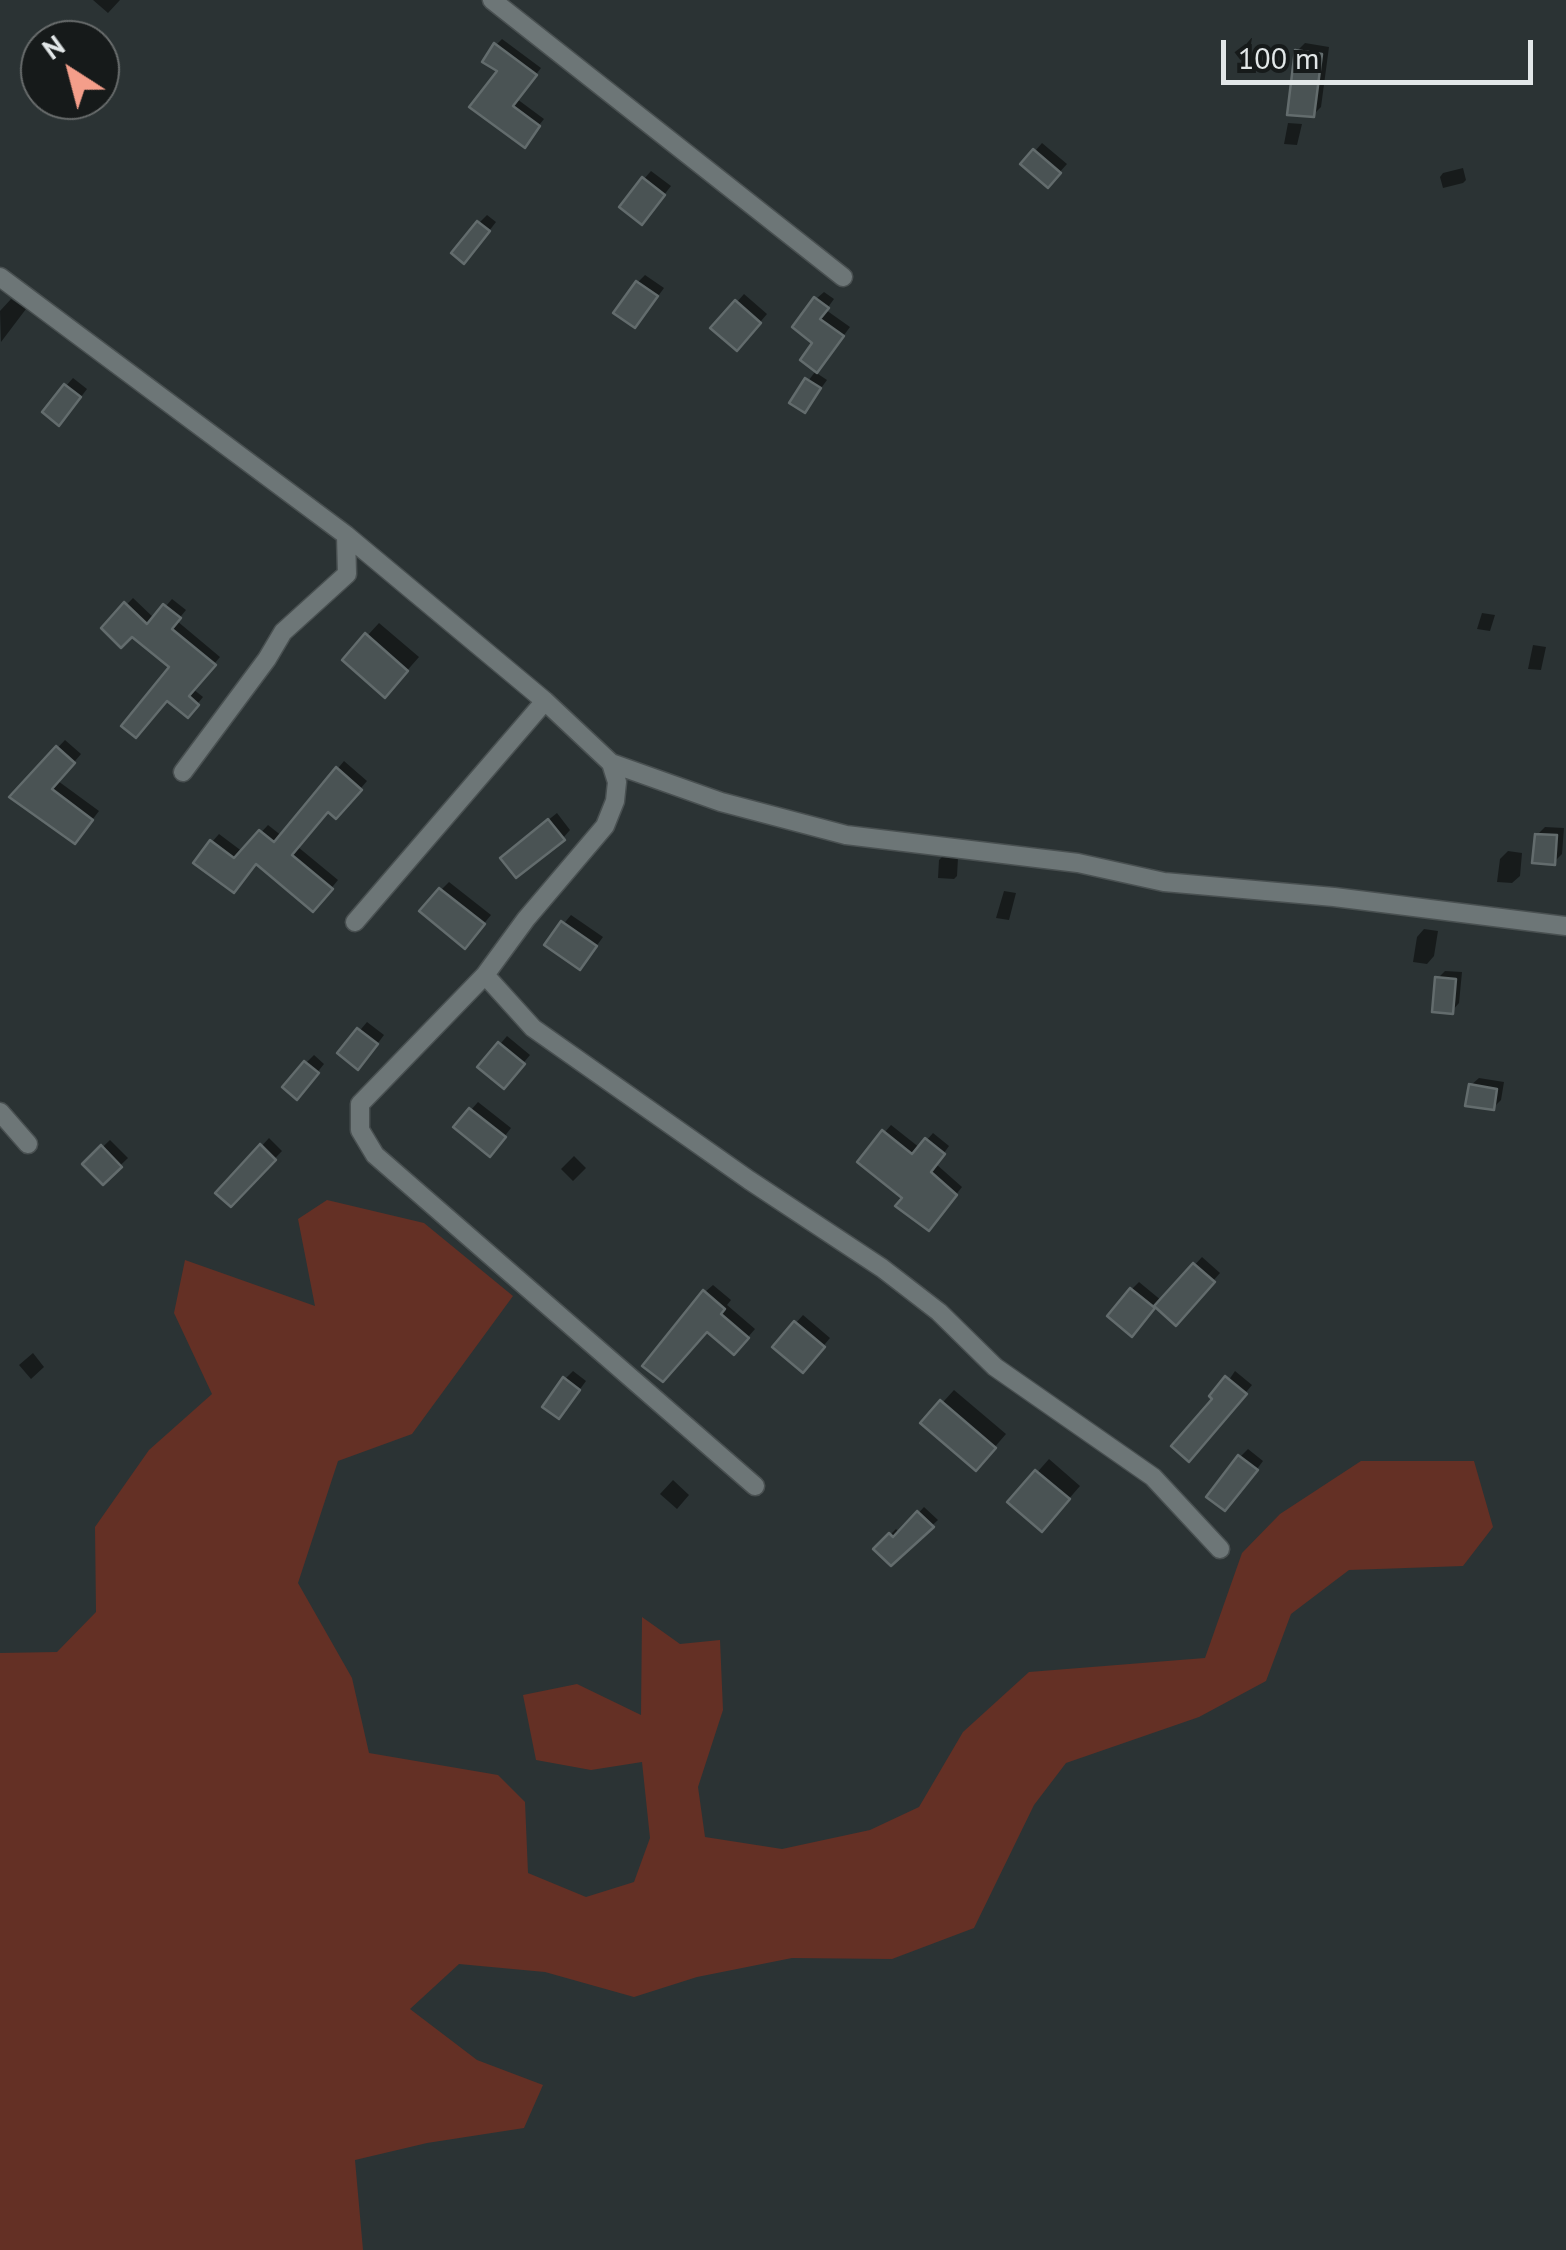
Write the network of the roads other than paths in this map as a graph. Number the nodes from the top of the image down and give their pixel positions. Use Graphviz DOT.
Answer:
graph roads {
  1 [pos="492,0"];
  2 [pos="0,277"];
  3 [pos="843,277"];
  4 [pos="346,535"];
  5 [pos="545,701"];
  6 [pos="611,763"];
  7 [pos="183,772"];
  8 [pos="355,922"];
  9 [pos="1566,926"];
  10 [pos="486,975"];
  11 [pos="0,1112"];
  12 [pos="28,1144"];
  13 [pos="756,1486"];
  14 [pos="1220,1549"];
  1 -- 3 [label="street"];
  2 -- 4 [label="street"];
  4 -- 5 [label="street"];
  4 -- 7 [label="street"];
  5 -- 6 [label="street"];
  5 -- 8 [label="street"];
  6 -- 9 [label="street"];
  6 -- 10 [label="street"];
  10 -- 13 [label="street"];
  10 -- 14 [label="street"];
  11 -- 12 [label="street"];
}
